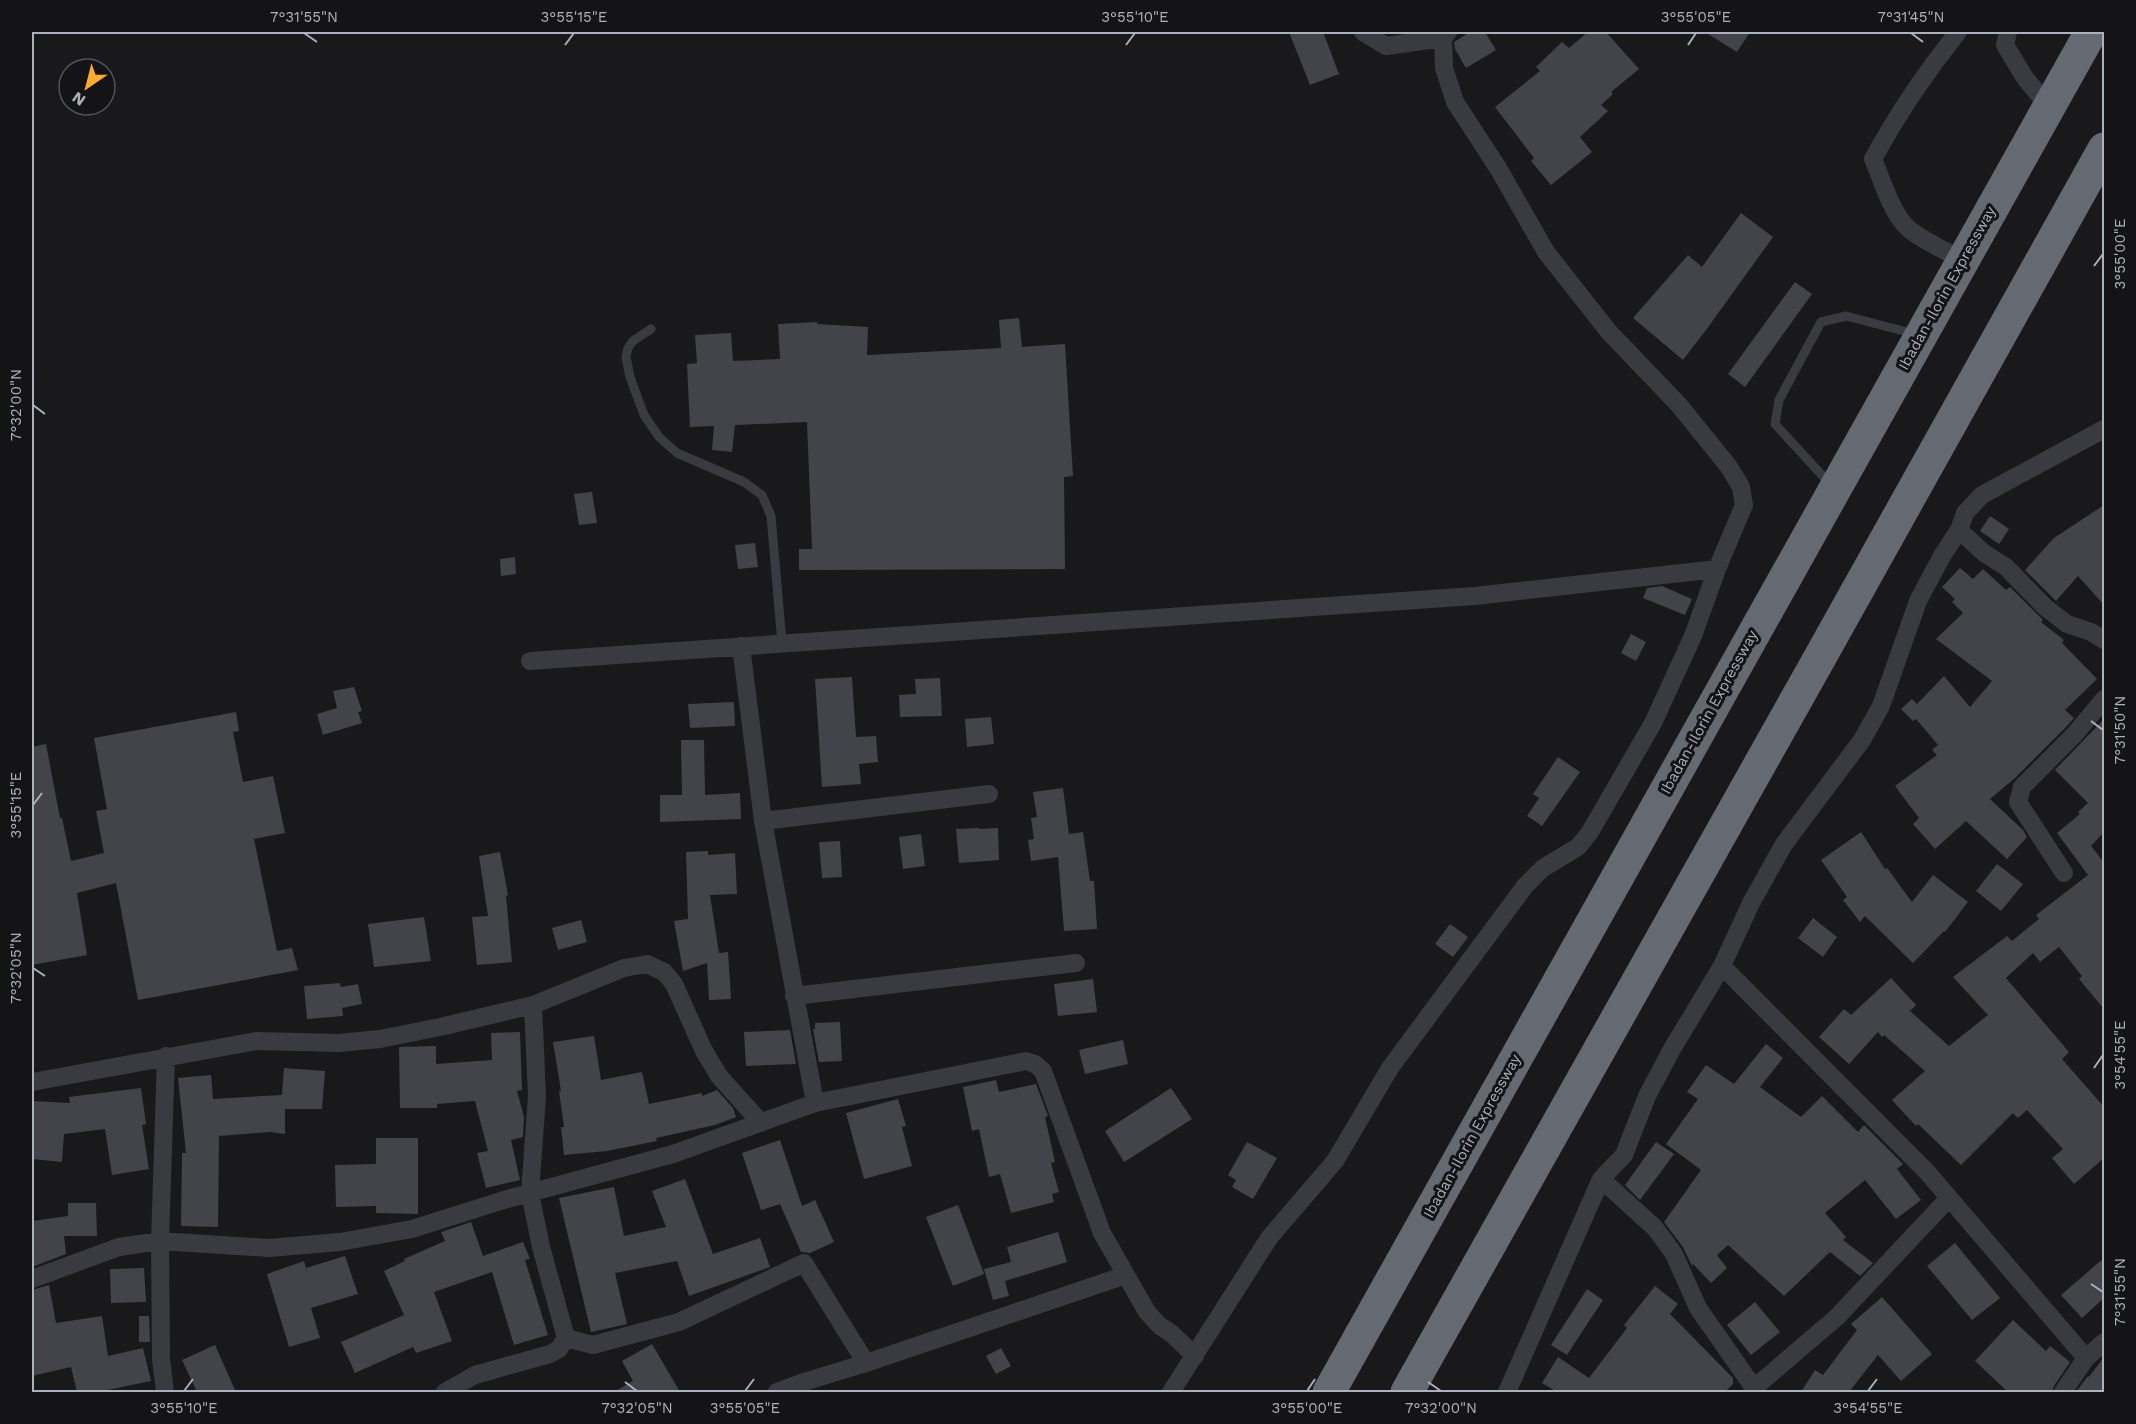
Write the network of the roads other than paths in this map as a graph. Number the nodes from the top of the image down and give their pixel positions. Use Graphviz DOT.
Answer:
graph roads {
  1 [pos="1363,32"];
  2 [pos="1958,32"];
  3 [pos="2008,32"];
  4 [pos="2091,32"];
  5 [pos="1445,35"];
  6 [pos="2049,106"];
  7 [pos="2104,149"];
  8 [pos="1962,260"];
  9 [pos="651,329"];
  10 [pos="1920,336"];
  11 [pos="2104,429"];
  12 [pos="1834,489"];
  13 [pos="1959,530"];
  14 [pos="1717,569"];
  15 [pos="2104,640"];
  16 [pos="782,643"];
  17 [pos="741,646"];
  18 [pos="530,661"];
  19 [pos="2104,699"];
  20 [pos="989,794"];
  21 [pos="763,821"];
  22 [pos="2064,873"];
  23 [pos="1077,963"];
  24 [pos="1722,966"];
  25 [pos="794,996"];
  26 [pos="533,1005"];
  27 [pos="166,1056"];
  28 [pos="32,1082"];
  29 [pos="815,1103"];
  30 [pos="761,1123"];
  31 [pos="1601,1179"];
  32 [pos="530,1193"];
  33 [pos="1949,1198"];
  34 [pos="160,1241"];
  35 [pos="1126,1275"];
  36 [pos="32,1279"];
  37 [pos="566,1338"];
  38 [pos="2104,1342"];
  39 [pos="1195,1356"];
  40 [pos="2086,1358"];
  41 [pos="866,1363"];
  42 [pos="1753,1390"];
  43 [pos="165,1392"];
  44 [pos="445,1392"];
  45 [pos="777,1392"];
  46 [pos="1171,1392"];
  47 [pos="1329,1392"];
  48 [pos="1407,1392"];
  49 [pos="1507,1392"];
  50 [pos="2063,1392"];
  1 -- 5 [label="street"];
  2 -- 8 [label="street"];
  3 -- 6 [label="street"];
  4 -- 6 [label="highway, Ibadan-Ilorin Expressway"];
  5 -- 14 [label="street"];
  6 -- 8 [label="highway, Ibadan-Ilorin Expressway"];
  7 -- 48 [label="highway"];
  8 -- 10 [label="highway, Ibadan-Ilorin Expressway"];
  9 -- 16 [label="lane"];
  10 -- 12 [label="highway, Ibadan-Ilorin Expressway"];
  10 -- 12 [label="lane"];
  11 -- 13 [label="street"];
  12 -- 47 [label="highway, Ibadan-Ilorin Expressway"];
  13 -- 15 [label="street"];
  13 -- 24 [label="street"];
  14 -- 16 [label="street"];
  14 -- 39 [label="street"];
  16 -- 17 [label="street"];
  17 -- 18 [label="street"];
  17 -- 21 [label="street"];
  19 -- 22 [label="street"];
  20 -- 21 [label="street"];
  21 -- 25 [label="street"];
  23 -- 25 [label="street"];
  24 -- 31 [label="street"];
  24 -- 33 [label="street"];
  25 -- 29 [label="street"];
  26 -- 27 [label="street"];
  26 -- 30 [label="street"];
  26 -- 32 [label="street"];
  27 -- 28 [label="street"];
  27 -- 34 [label="street"];
  29 -- 30 [label="street"];
  29 -- 35 [label="street"];
  30 -- 32 [label="street"];
  31 -- 42 [label="street"];
  31 -- 49 [label="street"];
  32 -- 34 [label="street"];
  32 -- 37 [label="street"];
  33 -- 40 [label="street"];
  33 -- 42 [label="street"];
  34 -- 36 [label="street"];
  34 -- 43 [label="street"];
  35 -- 39 [label="street"];
  35 -- 41 [label="street"];
  37 -- 41 [label="street"];
  37 -- 44 [label="street"];
  38 -- 40 [label="street"];
  39 -- 46 [label="street"];
  40 -- 50 [label="street"];
  41 -- 45 [label="street"];
}
